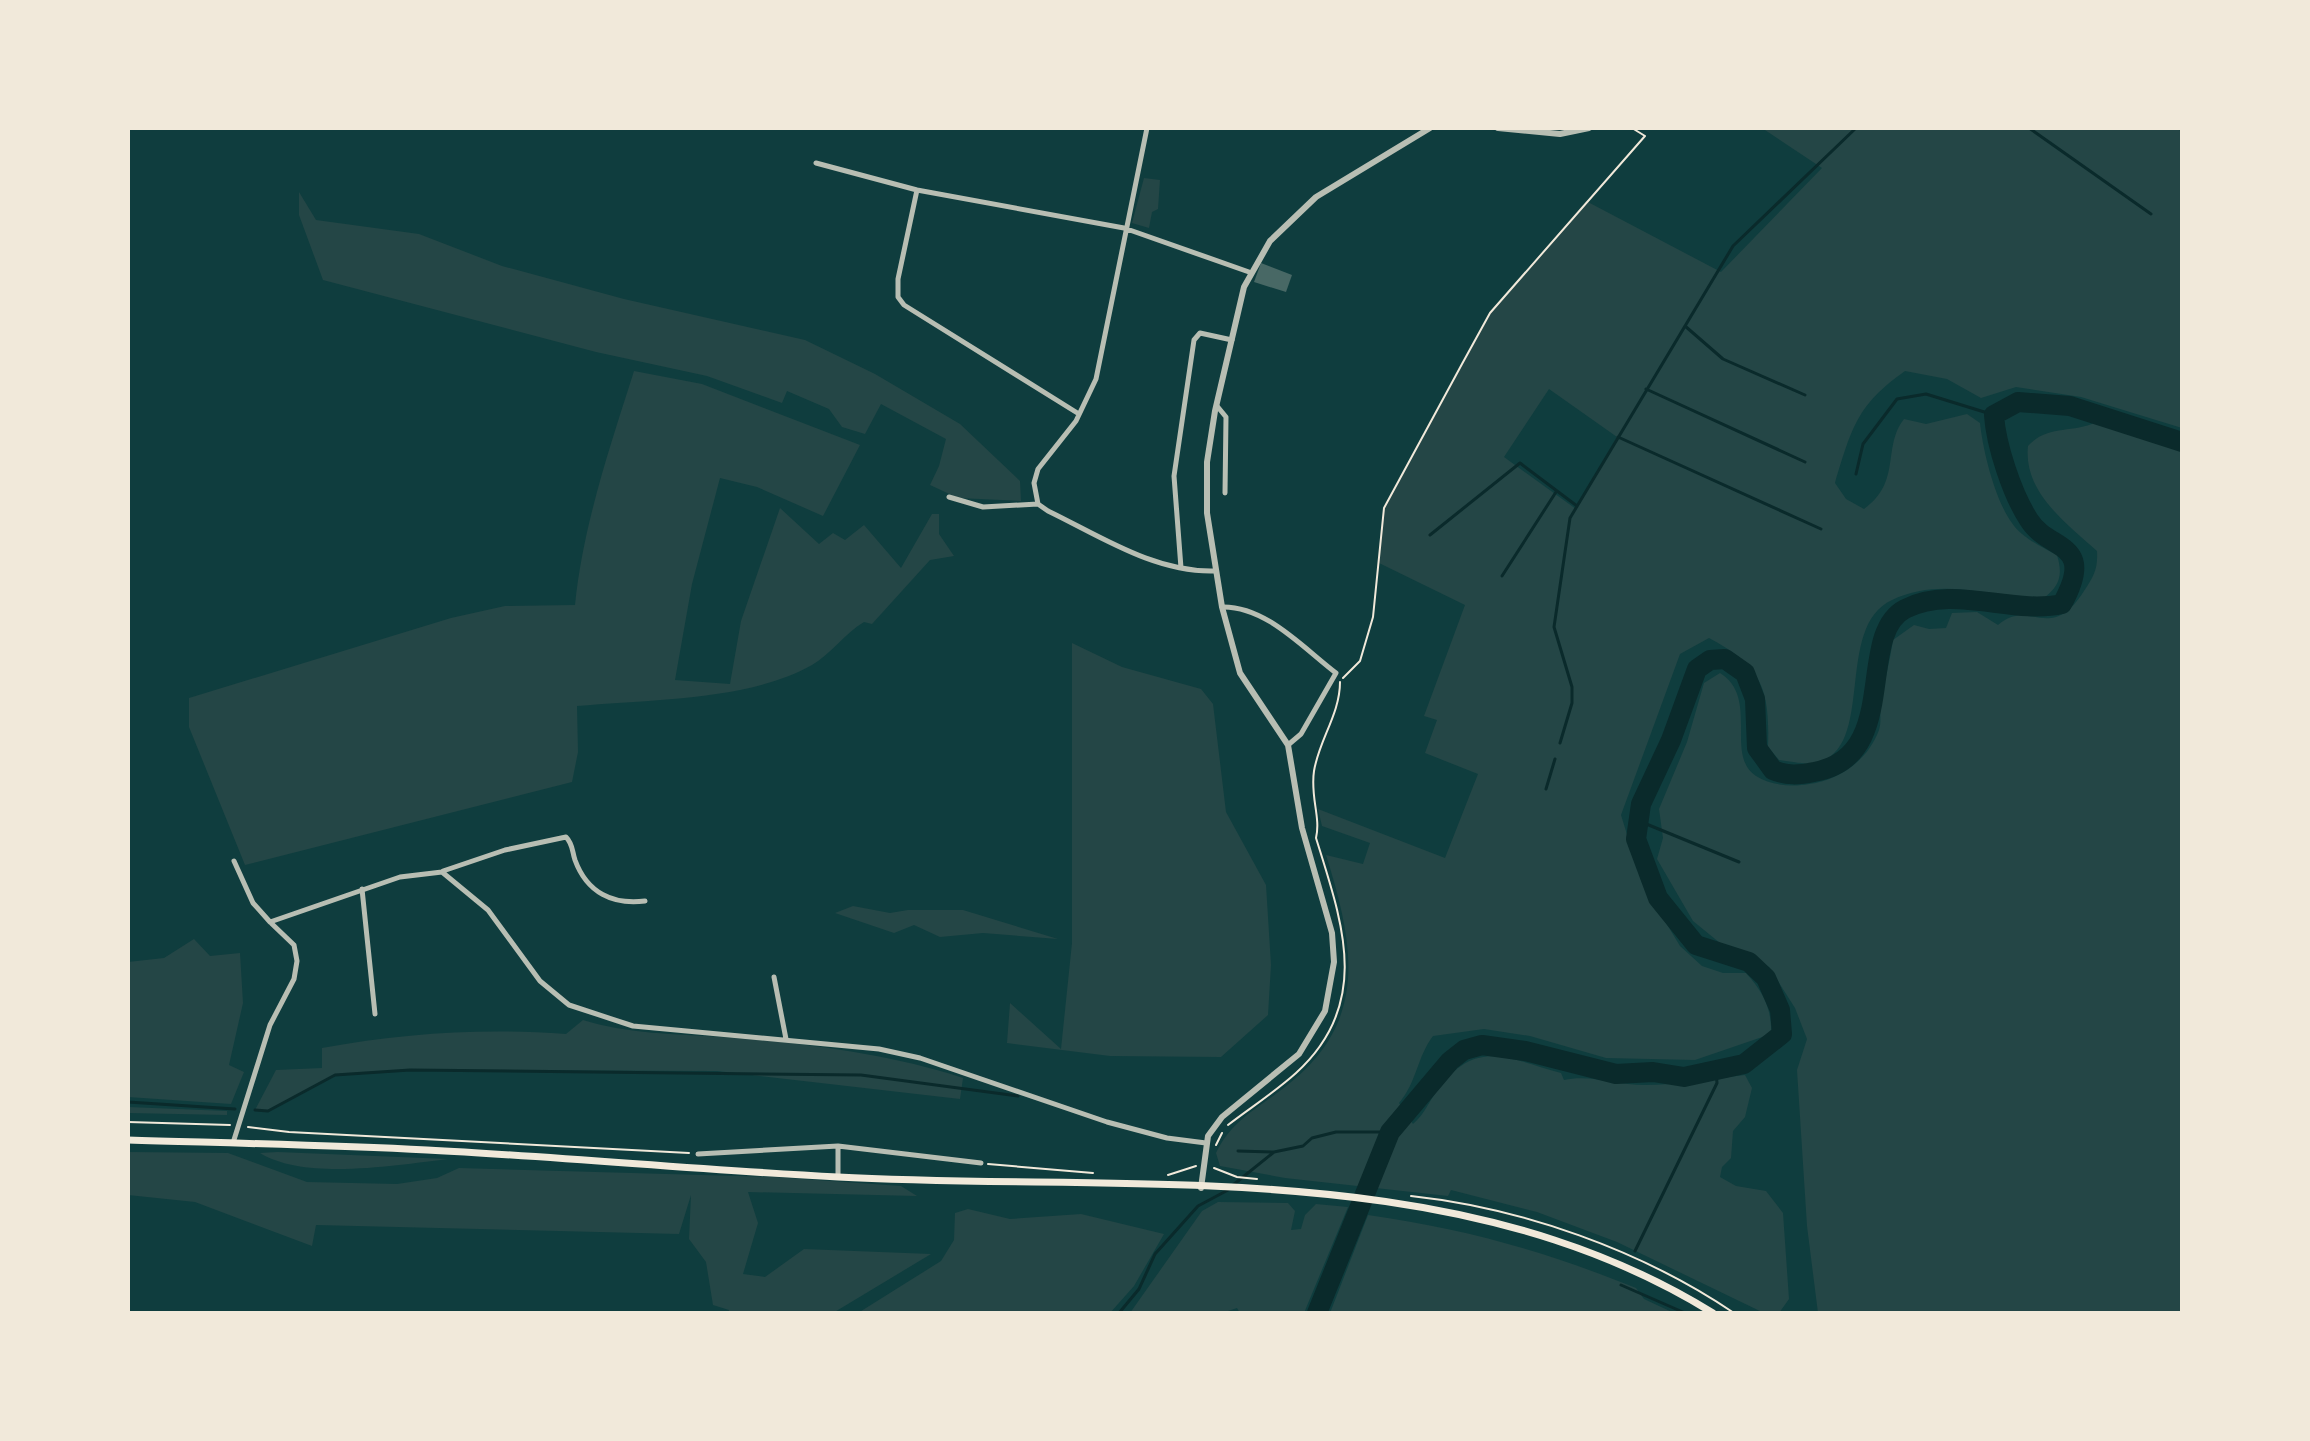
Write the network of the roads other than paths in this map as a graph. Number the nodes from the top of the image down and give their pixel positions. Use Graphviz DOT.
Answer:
graph roads {
  1 [pos="1147,128"];
  2 [pos="1430,128"];
  3 [pos="1498,128"];
  4 [pos="1589,128"];
  5 [pos="816,163"];
  6 [pos="917,190"];
  7 [pos="1124,228"];
  8 [pos="1249,272"];
  9 [pos="1232,340"];
  10 [pos="1217,406"];
  11 [pos="1079,414"];
  12 [pos="1225,493"];
  13 [pos="949,497"];
  14 [pos="1038,504"];
  15 [pos="1181,568"];
  16 [pos="1215,571"];
  17 [pos="1222,607"];
  18 [pos="1288,745"];
  19 [pos="234,861"];
  20 [pos="442,872"];
  21 [pos="362,889"];
  22 [pos="645,901"];
  23 [pos="270,922"];
  24 [pos="774,977"];
  25 [pos="375,1014"];
  26 [pos="786,1039"];
  27 [pos="128,1140"];
  28 [pos="233,1143"];
  29 [pos="1206,1143"];
  30 [pos="838,1146"];
  31 [pos="698,1154"];
  32 [pos="981,1163"];
  33 [pos="838,1177"];
  34 [pos="1205,1188"];
  35 [pos="1713,1313"];
  1 -- 7 [label="street"];
  2 -- 8 [label="street"];
  3 -- 4 [label="street"];
  5 -- 6 [label="street"];
  6 -- 7 [label="street"];
  6 -- 11 [label="street"];
  7 -- 8 [label="street"];
  7 -- 11 [label="street"];
  8 -- 9 [label="street"];
  9 -- 10 [label="street"];
  9 -- 15 [label="street"];
  10 -- 12 [label="street"];
  10 -- 16 [label="street"];
  11 -- 14 [label="street"];
  13 -- 14 [label="street"];
  14 -- 15 [label="street"];
  15 -- 16 [label="street"];
  16 -- 17 [label="street"];
  17 -- 18 [label="street"];
  17 -- 18 [label="street"];
  18 -- 29 [label="street"];
  19 -- 23 [label="street"];
  20 -- 21 [label="street"];
  20 -- 22 [label="street"];
  20 -- 26 [label="street"];
  21 -- 23 [label="street"];
  21 -- 25 [label="street"];
  23 -- 28 [label="street"];
  24 -- 26 [label="street"];
  26 -- 29 [label="street"];
  27 -- 28 [label="main road"];
  28 -- 33 [label="main road"];
  29 -- 34 [label="street"];
  30 -- 31 [label="street"];
  30 -- 32 [label="street"];
  30 -- 33 [label="street"];
  33 -- 34 [label="main road"];
  34 -- 35 [label="main road"];
}
